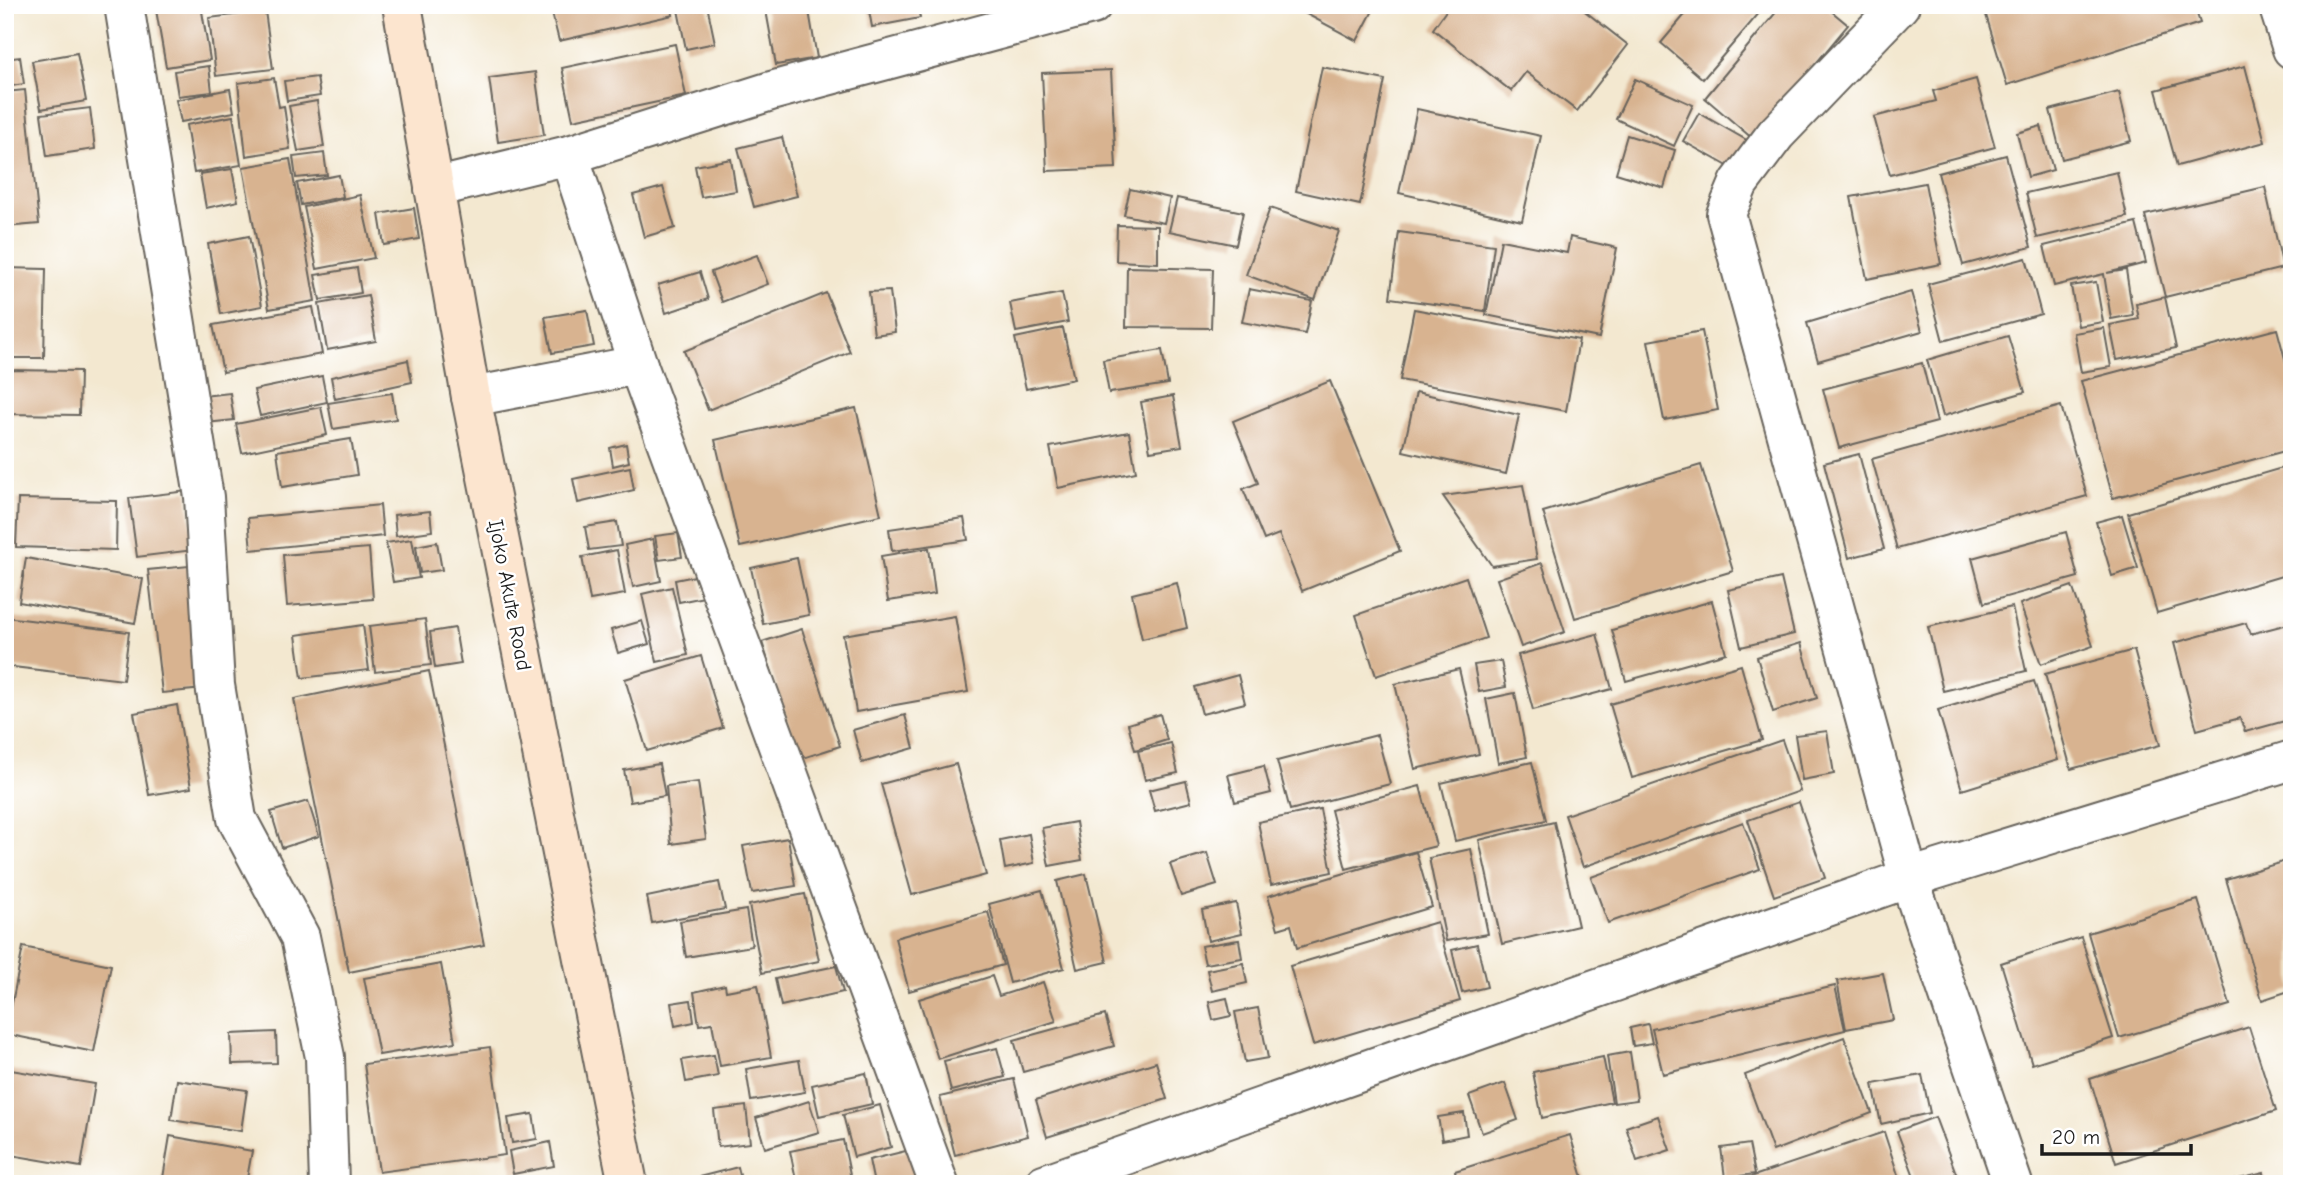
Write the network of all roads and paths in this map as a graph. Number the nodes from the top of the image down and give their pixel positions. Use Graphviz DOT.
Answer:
graph roads {
  1 [pos="124,5"];
  2 [pos="402,5"];
  3 [pos="1092,5"];
  4 [pos="1900,5"];
  5 [pos="2278,5"];
  6 [pos="2292,50"];
  7 [pos="569,155"];
  8 [pos="434,188"];
  9 [pos="638,365"];
  10 [pos="471,397"];
  11 [pos="2292,760"];
  12 [pos="1909,878"];
  13 [pos="329,1184"];
  14 [pos="628,1184"];
  15 [pos="939,1184"];
  16 [pos="1044,1184"];
  17 [pos="2013,1184"];
  1 -- 13 [label="street"];
  2 -- 8 [label="main road, Ijoko Akute Road"];
  3 -- 7 [label="street"];
  4 -- 12 [label="street"];
  5 -- 6 [label="street"];
  7 -- 8 [label="street"];
  7 -- 9 [label="street"];
  8 -- 10 [label="main road, Ijoko Akute Road"];
  9 -- 10 [label="street"];
  9 -- 15 [label="street"];
  10 -- 14 [label="main road, Ijoko Akute Road"];
  11 -- 12 [label="street"];
  12 -- 16 [label="street"];
  12 -- 17 [label="street"];
}
